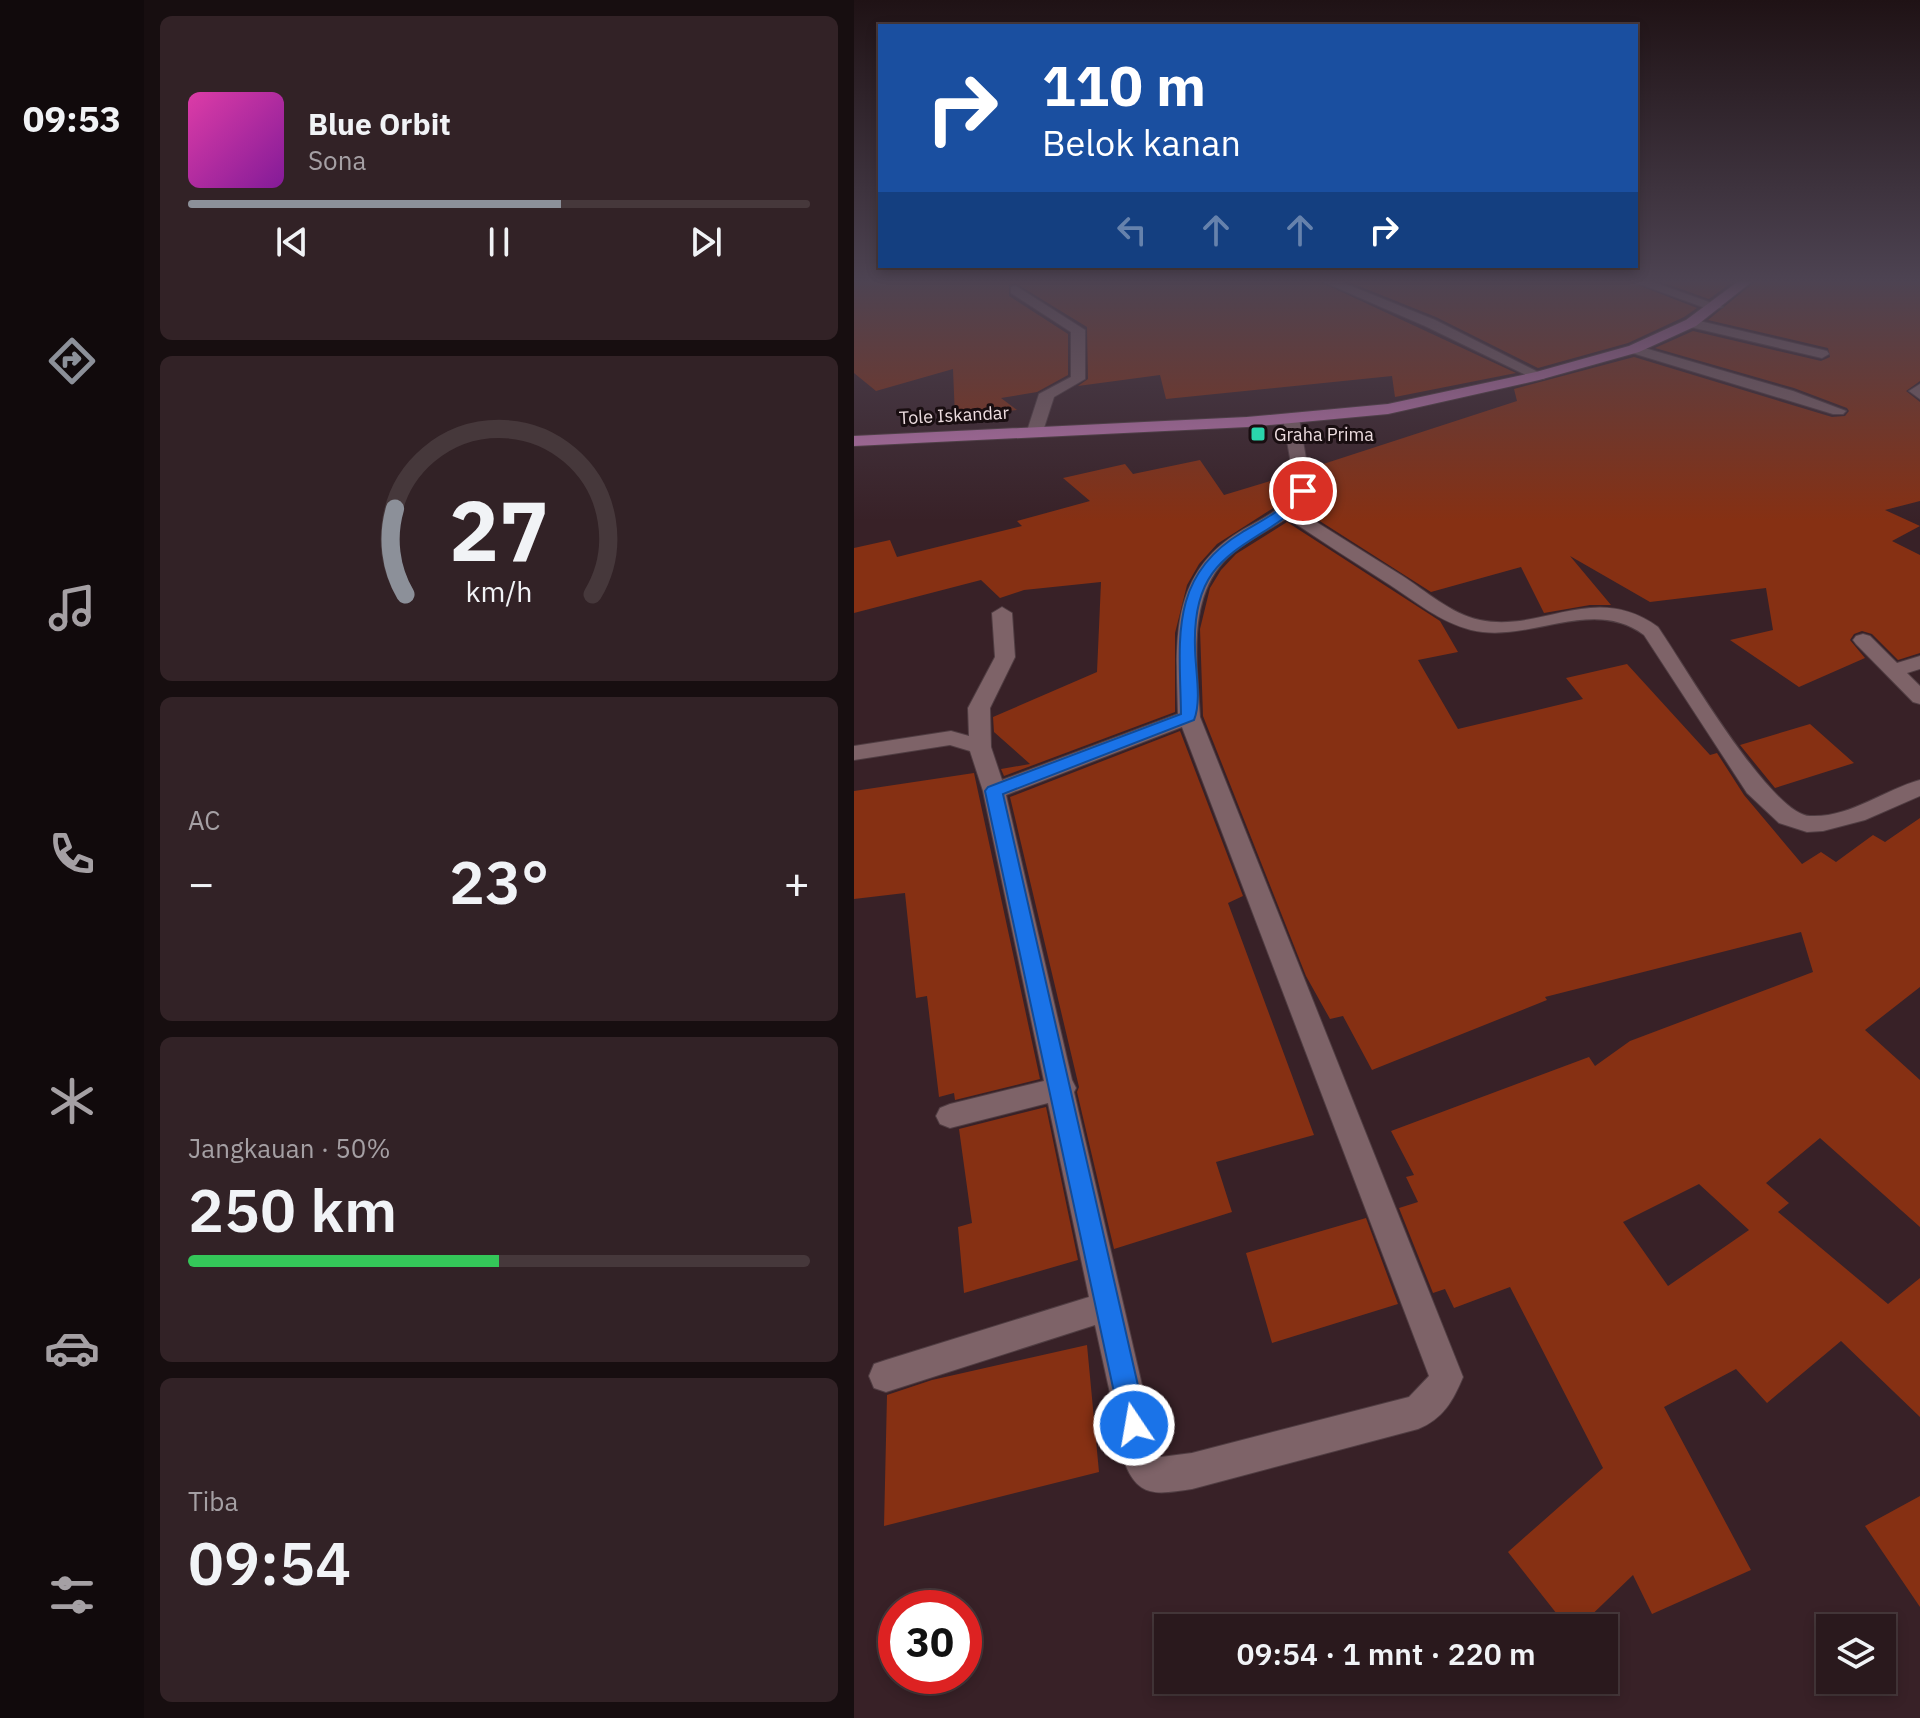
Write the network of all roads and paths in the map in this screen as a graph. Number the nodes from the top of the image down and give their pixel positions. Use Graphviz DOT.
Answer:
graph roads {
  1 [pos="1078,360"];
  2 [pos="1506,360"];
  3 [pos="1595,360"];
  4 [pos="1668,360"];
  5 [pos="1539,376"];
  6 [pos="1920,388"];
  7 [pos="1920,394"];
  8 [pos="1838,411"];
  9 [pos="1291,418"];
  10 [pos="1035,431"];
  11 [pos="854,441"];
  12 [pos="1287,511"];
  13 [pos="1002,613"];
  14 [pos="1863,640"];
  15 [pos="1920,662"];
  16 [pos="1891,671"];
  17 [pos="1920,698"];
  18 [pos="1189,717"];
  19 [pos="980,747"];
  20 [pos="854,753"];
  21 [pos="1920,787"];
  22 [pos="994,791"];
  23 [pos="1062,1088"];
  24 [pos="950,1116"];
  25 [pos="1108,1306"];
  26 [pos="886,1376"];
  1 -- 10 [label="street"];
  2 -- 5 [label="street"];
  3 -- 5 [label="main road, Tole Iskandar"];
  4 -- 8 [label="street"];
  5 -- 9 [label="main road, Tole Iskandar"];
  6 -- 7 [label="street"];
  9 -- 10 [label="main road, Tole Iskandar"];
  9 -- 12 [label="street"];
  10 -- 11 [label="main road, Tole Iskandar"];
  12 -- 18 [label="street"];
  12 -- 21 [label="street"];
  13 -- 19 [label="street"];
  14 -- 16 [label="street"];
  15 -- 16 [label="street"];
  16 -- 17 [label="street"];
  18 -- 22 [label="street"];
  18 -- 25 [label="street"];
  19 -- 20 [label="street"];
  19 -- 22 [label="street"];
  22 -- 23 [label="street"];
  23 -- 24 [label="street"];
  23 -- 25 [label="street"];
  25 -- 26 [label="street"];
}
